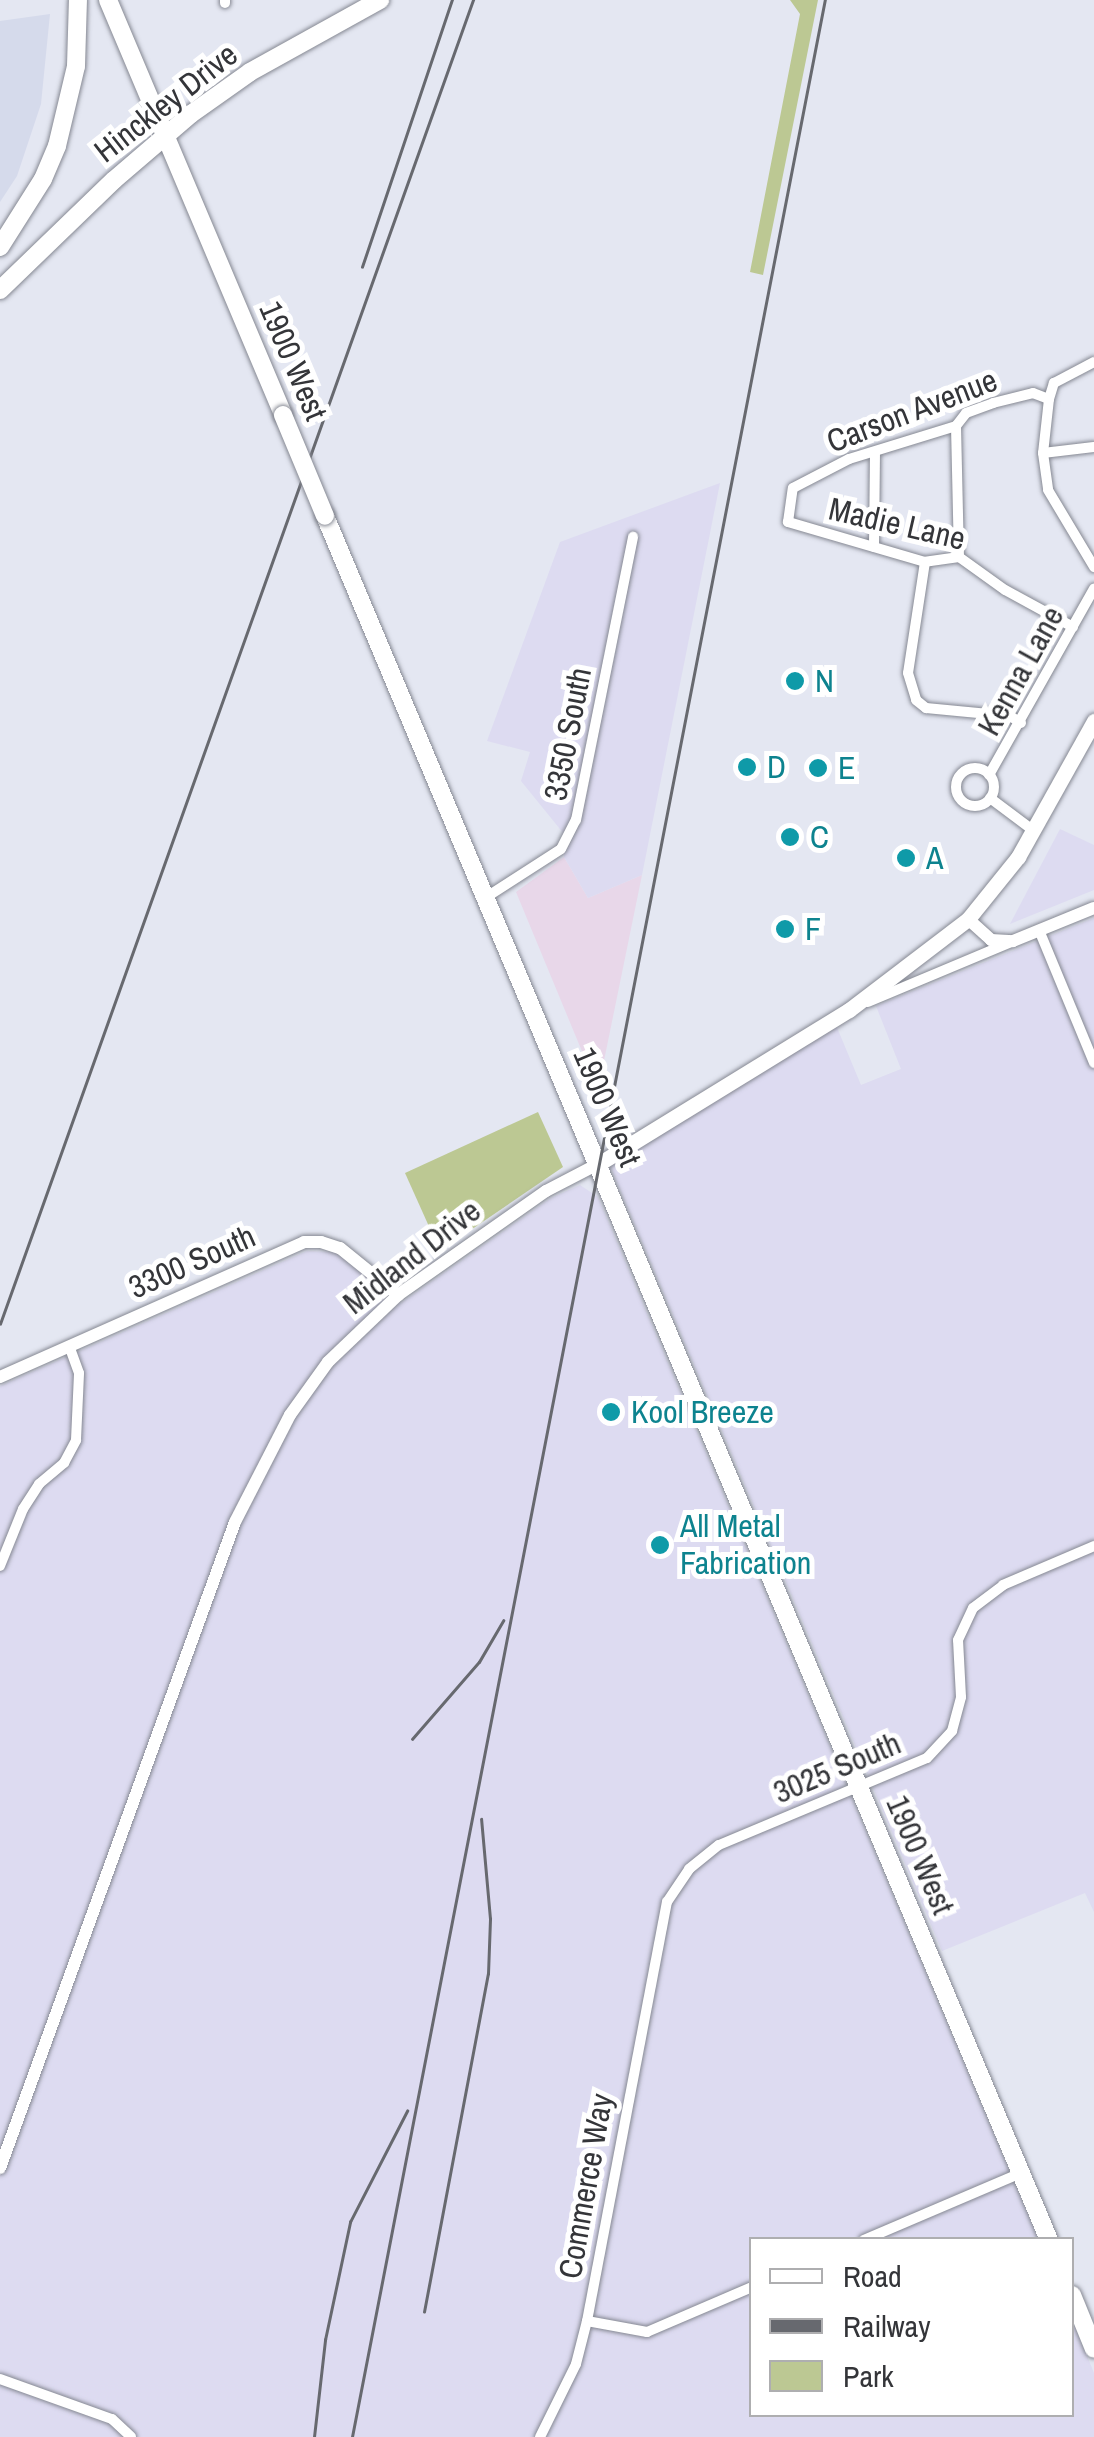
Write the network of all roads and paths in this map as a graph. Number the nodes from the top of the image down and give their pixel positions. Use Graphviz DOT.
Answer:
graph roads {
  1 [pos="78,0"];
  2 [pos="108,0"];
  3 [pos="380,0"];
  4 [pos="166,138"];
  5 [pos="0,247"];
  6 [pos="4,290"];
  7 [pos="1094,362"];
  8 [pos="1050,399"];
  9 [pos="956,426"];
  10 [pos="1094,447"];
  11 [pos="1043,453"];
  12 [pos="875,454"];
  13 [pos="794,488"];
  14 [pos="633,536"];
  15 [pos="874,547"];
  16 [pos="959,557"];
  17 [pos="926,562"];
  18 [pos="1094,567"];
  19 [pos="1094,589"];
  20 [pos="1073,627"];
  21 [pos="1021,722"];
  22 [pos="1094,722"];
  23 [pos="989,775"];
  24 [pos="990,798"];
  25 [pos="1034,831"];
  26 [pos="484,898"];
  27 [pos="1094,908"];
  28 [pos="968,919"];
  29 [pos="1039,930"];
  30 [pos="1013,941"];
  31 [pos="848,1010"];
  32 [pos="1094,1064"];
  33 [pos="600,1163"];
  34 [pos="398,1295"];
  35 [pos="69,1346"];
  36 [pos="0,1377"];
  37 [pos="1094,1546"];
  38 [pos="0,1566"];
  39 [pos="860,1786"];
  40 [pos="658,1936"];
  41 [pos="0,2168"];
  42 [pos="1021,2173"];
  43 [pos="871,2237"];
  44 [pos="1047,2237"];
  45 [pos="749,2288"];
  46 [pos="1074,2300"];
  47 [pos="587,2321"];
  48 [pos="1094,2349"];
  49 [pos="0,2379"];
  50 [pos="131,2437"];
  51 [pos="540,2437"];
  1 -- 5 [label="main road"];
  2 -- 4 [label="main road, 1900 West"];
  3 -- 4 [label="main road, Hinckley Drive"];
  4 -- 6 [label="main road, Hinckley Drive"];
  4 -- 26 [label="main road, 1900 West, bridge"];
  7 -- 8 [label="street, Carson Avenue"];
  8 -- 9 [label="street, Carson Avenue"];
  8 -- 11 [label="street"];
  9 -- 12 [label="street, Carson Avenue"];
  9 -- 16 [label="street"];
  10 -- 11 [label="street"];
  11 -- 18 [label="street"];
  12 -- 13 [label="street, Carson Avenue"];
  12 -- 15 [label="street"];
  13 -- 15 [label="street, Madie Lane"];
  14 -- 26 [label="street, 3350 South"];
  15 -- 17 [label="street, Madie Lane"];
  16 -- 17 [label="street, Madie Lane"];
  16 -- 20 [label="street, Madie Lane"];
  17 -- 21 [label="street"];
  19 -- 20 [label="street, Kenna Lane"];
  20 -- 21 [label="street, Kenna Lane"];
  21 -- 23 [label="street, Kenna Lane"];
  22 -- 25 [label="main road, Midland Drive"];
  23 -- 24 [label="street"];
  23 -- 24 [label="street"];
  24 -- 25 [label="street"];
  25 -- 28 [label="main road, Midland Drive"];
  26 -- 33 [label="main road, 1900 West"];
  27 -- 29 [label="street"];
  28 -- 30 [label="street"];
  28 -- 31 [label="main road, Midland Drive"];
  29 -- 30 [label="street"];
  29 -- 32 [label="street"];
  30 -- 31 [label="street"];
  31 -- 33 [label="main road, Midland Drive"];
  33 -- 34 [label="street, Midland Drive"];
  33 -- 39 [label="main road, 1900 West"];
  34 -- 35 [label="street, 3300 South"];
  34 -- 41 [label="street, Midland Drive"];
  35 -- 36 [label="street, 3300 South"];
  35 -- 38 [label="street"];
  37 -- 39 [label="street, 3025 South"];
  39 -- 40 [label="street, 3025 South"];
  39 -- 42 [label="main road, 1900 West"];
  40 -- 47 [label="street, Commerce Way"];
  42 -- 43 [label="street"];
  42 -- 44 [label="main road, 1900 West"];
  45 -- 47 [label="street"];
  46 -- 48 [label="main road"];
  47 -- 51 [label="street, Commerce Way"];
  49 -- 50 [label="street"];
}
